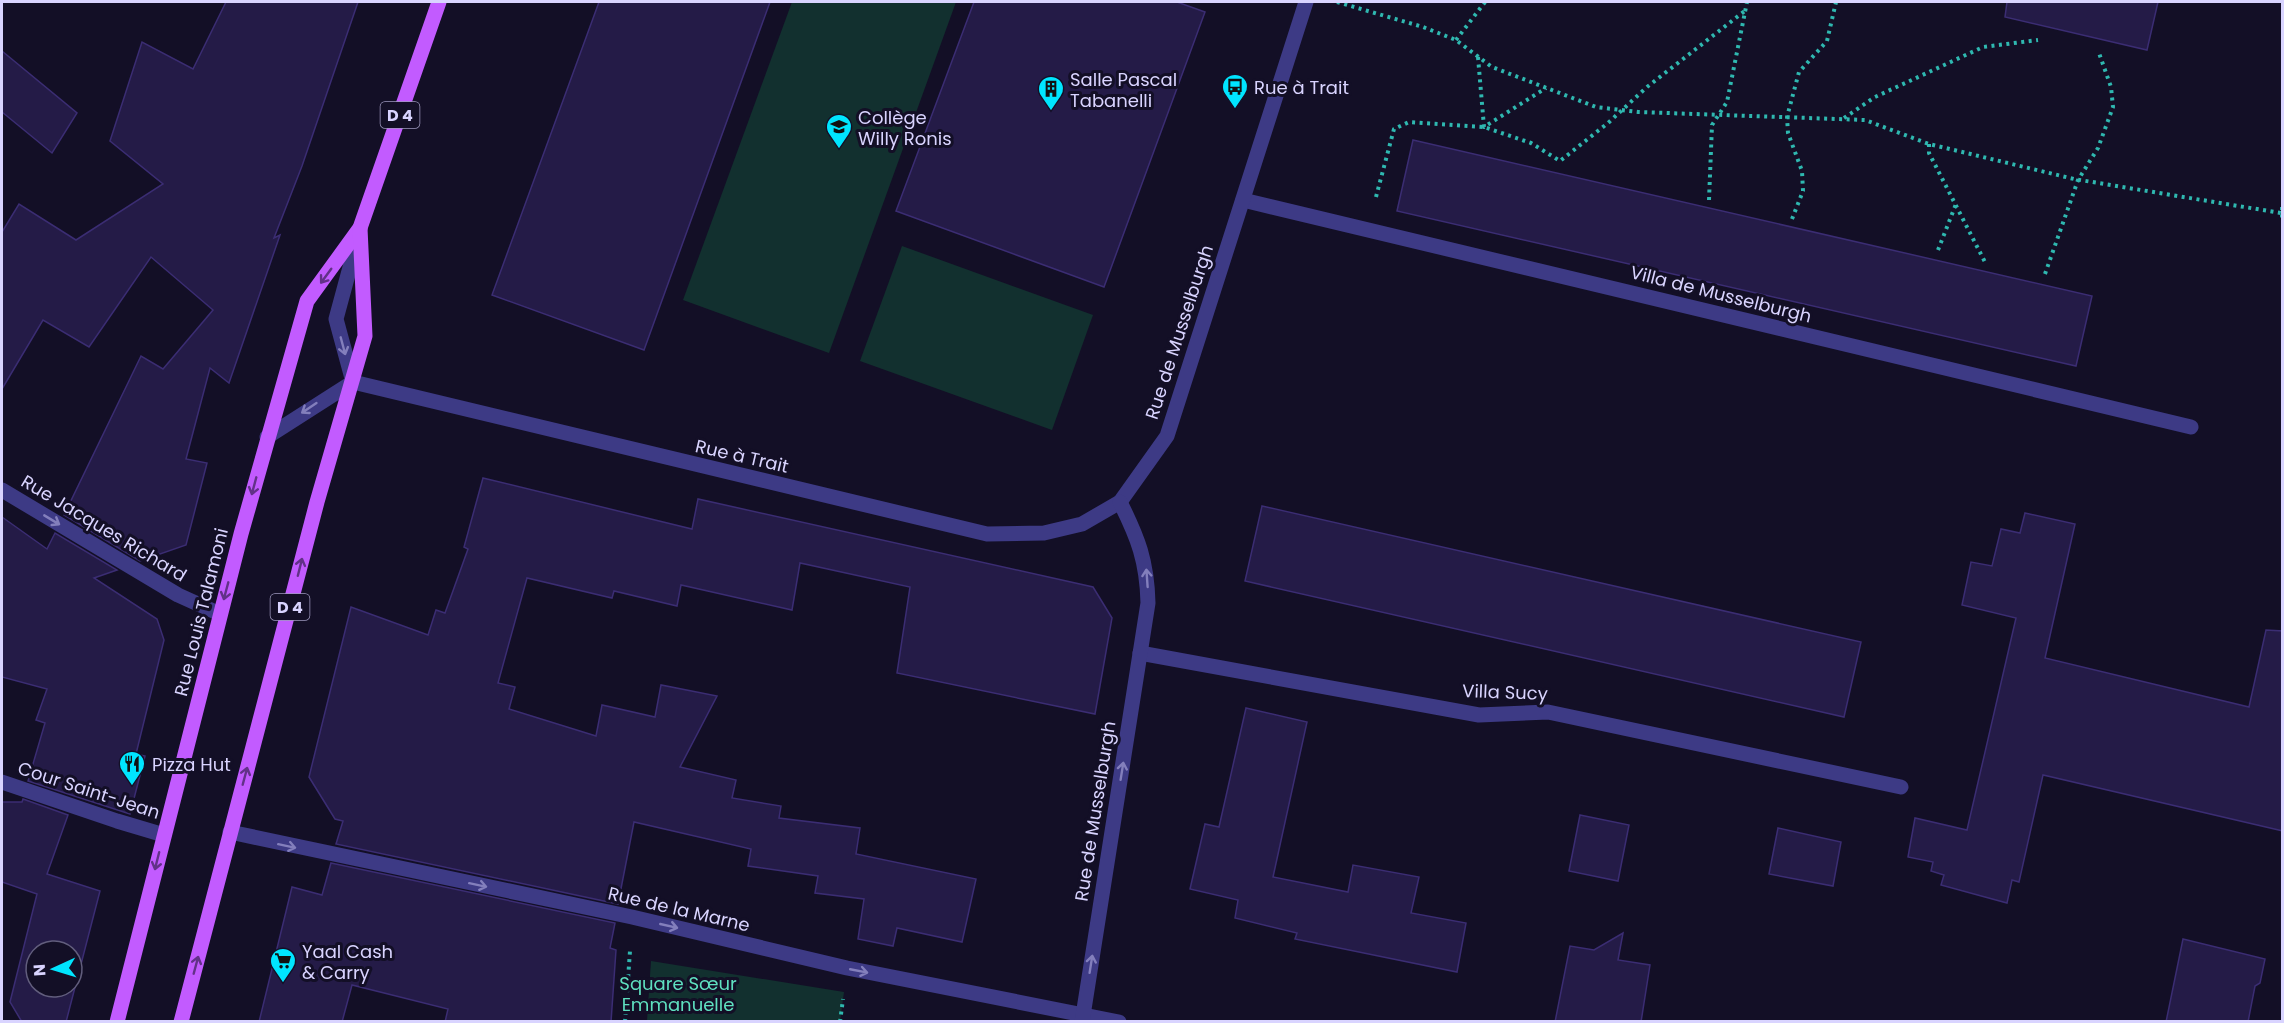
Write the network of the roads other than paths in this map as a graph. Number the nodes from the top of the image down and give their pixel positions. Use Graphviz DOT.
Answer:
graph roads {
  1 [pos="440,2"];
  2 [pos="1306,2"];
  3 [pos="1243,200"];
  4 [pos="360,228"];
  5 [pos="353,382"];
  6 [pos="2191,427"];
  7 [pos="267,437"];
  8 [pos="2,490"];
  9 [pos="1120,502"];
  10 [pos="220,614"];
  11 [pos="1140,653"];
  12 [pos="2,782"];
  13 [pos="1901,787"];
  14 [pos="231,832"];
  15 [pos="164,834"];
  16 [pos="1083,1018"];
  17 [pos="117,1022"];
  18 [pos="181,1022"];
  19 [pos="1119,1022"];
  1 -- 4 [label="main road, Rue Louis Talamoni / D 4"];
  2 -- 3 [label="street, Rue de Musselburgh"];
  3 -- 6 [label="street, Villa de Musselburgh"];
  3 -- 9 [label="street, Rue de Musselburgh"];
  4 -- 5 [label="main road, Rue Louis Talamoni / D 4"];
  4 -- 5 [label="street, one-way"];
  4 -- 7 [label="main road, Rue Louis Talamoni / D 4, one-way"];
  5 -- 7 [label="street, one-way"];
  5 -- 9 [label="street, Rue à Trait"];
  14 -- 5 [label="main road, Rue Louis Talamoni / D 4, one-way"];
  7 -- 10 [label="main road, Rue Louis Talamoni / D 4, one-way"];
  8 -- 10 [label="street, Rue Jacques Richard, one-way"];
  11 -- 9 [label="street, Rue de Musselburgh, one-way"];
  10 -- 15 [label="main road, Rue Louis Talamoni / D 4"];
  11 -- 13 [label="street, Villa Sucy"];
  16 -- 11 [label="street, Rue de Musselburgh, one-way"];
  12 -- 15 [label="street, Cour Saint-Jean"];
  14 -- 16 [label="street, Rue de la Marne, one-way"];
  18 -- 14 [label="main road, Rue Louis Talamoni / D 4, one-way"];
  15 -- 17 [label="main road, Rue Louis Talamoni / D 4, one-way"];
  16 -- 19 [label="street, Rue de la Marne"];
}
